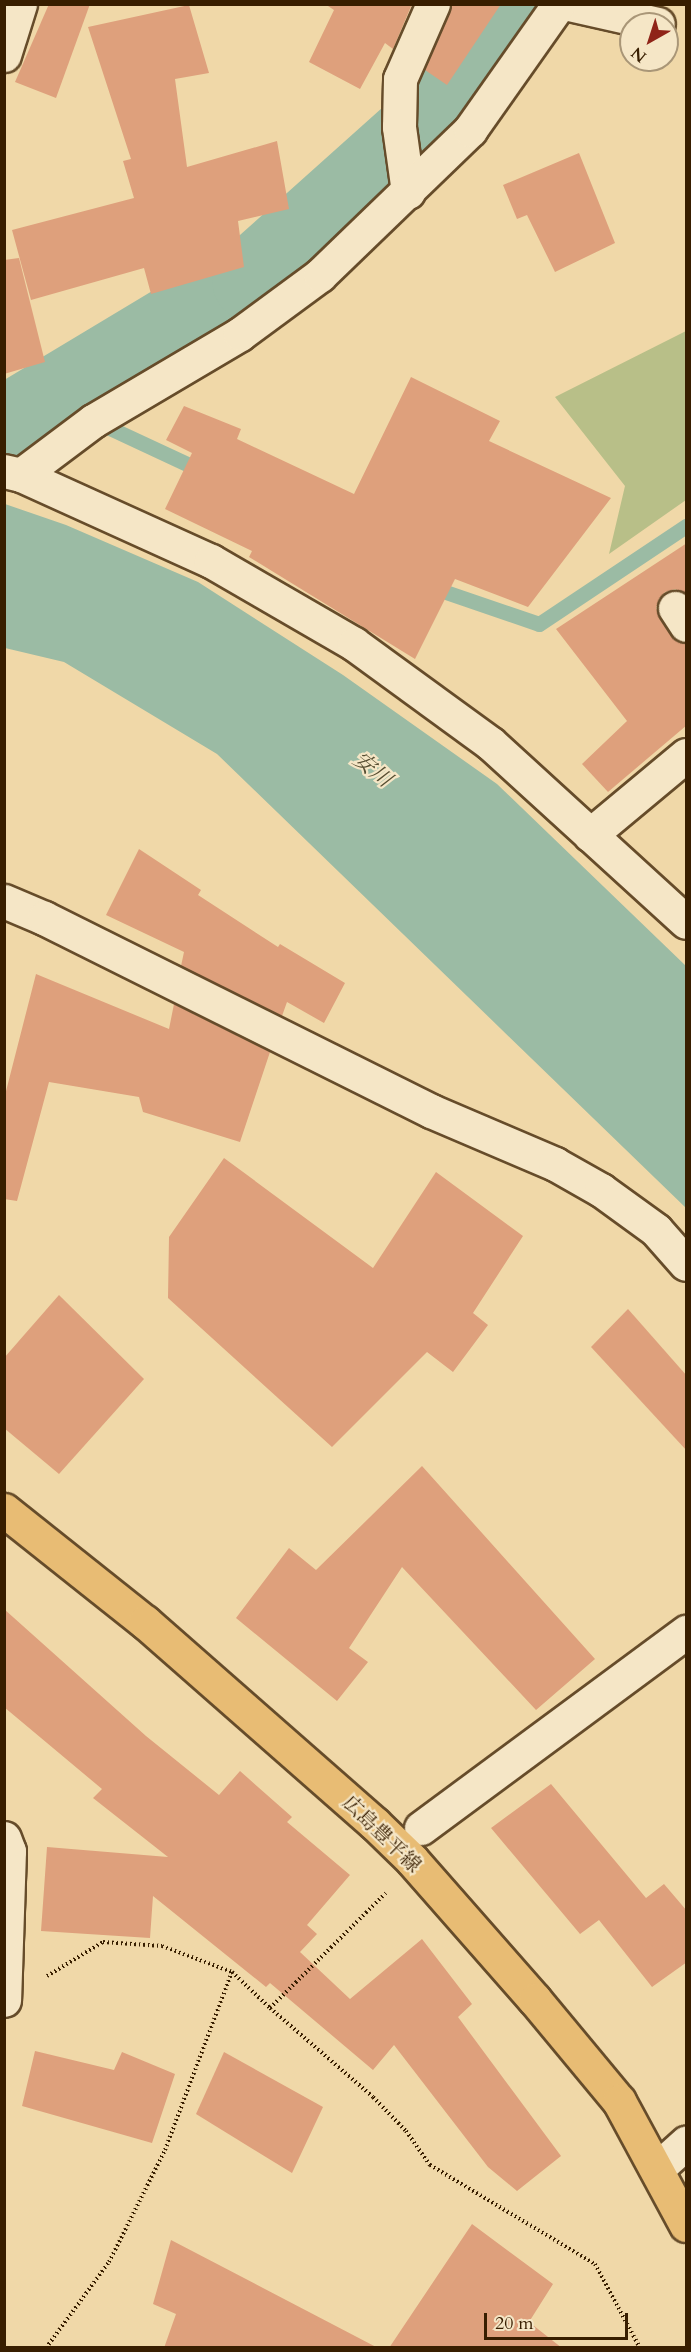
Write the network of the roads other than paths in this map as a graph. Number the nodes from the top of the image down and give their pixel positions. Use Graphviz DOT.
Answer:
graph roads {
  1 [pos="20,4"];
  2 [pos="433,4"];
  3 [pos="559,4"];
  4 [pos="569,4"];
  5 [pos="619,15"];
  6 [pos="4,55"];
  7 [pos="406,180"];
  8 [pos="13,473"];
  9 [pos="687,755"];
  10 [pos="590,835"];
  11 [pos="4,901"];
  12 [pos="687,922"];
  13 [pos="687,1264"];
  14 [pos="4,1510"];
  15 [pos="687,1632"];
  16 [pos="421,1828"];
  17 [pos="6,1848"];
  18 [pos="4,2000"];
  19 [pos="687,2143"];
  20 [pos="658,2168"];
  21 [pos="687,2225"];
  1 -- 6 [label="street"];
  2 -- 7 [label="street"];
  3 -- 7 [label="street"];
  4 -- 5 [label="street"];
  7 -- 8 [label="street"];
  8 -- 10 [label="street"];
  9 -- 10 [label="street"];
  10 -- 12 [label="street"];
  11 -- 13 [label="street"];
  14 -- 20 [label="main road, 広島豊平線"];
  15 -- 16 [label="street"];
  17 -- 18 [label="street"];
  19 -- 20 [label="street"];
  20 -- 21 [label="main road, 広島豊平線"];
}
